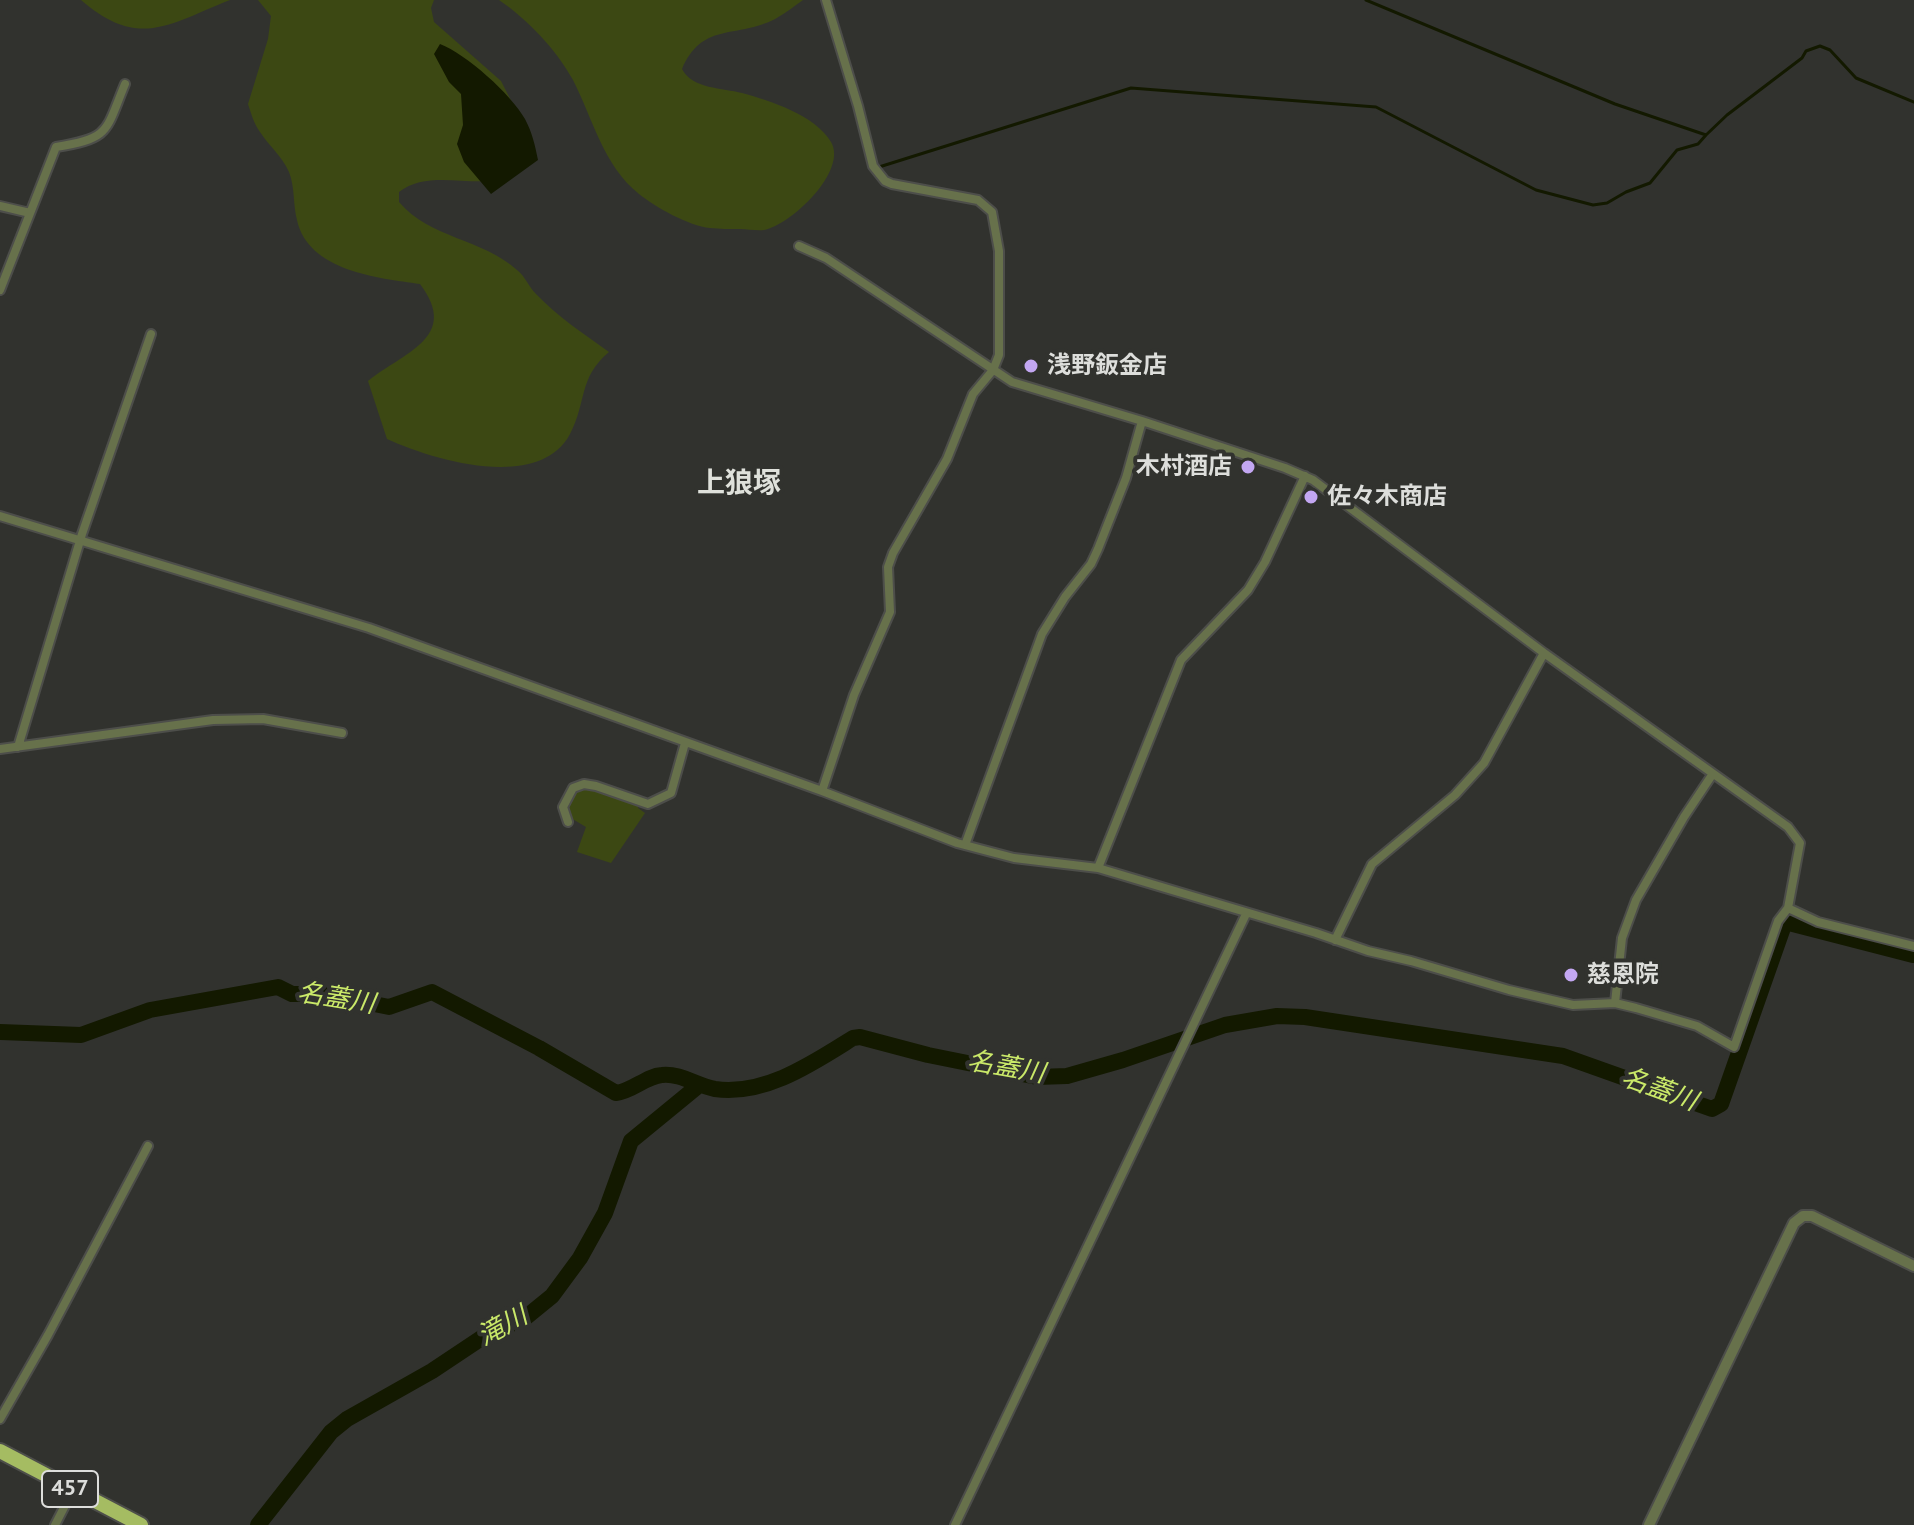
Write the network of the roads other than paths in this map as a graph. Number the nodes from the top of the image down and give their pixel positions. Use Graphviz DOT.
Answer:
graph roads {
  1 [pos="826,0"];
  2 [pos="125,84"];
  3 [pos="0,206"];
  4 [pos="30,213"];
  5 [pos="799,246"];
  6 [pos="0,290"];
  7 [pos="151,334"];
  8 [pos="993,370"];
  9 [pos="1142,421"];
  10 [pos="1305,476"];
  11 [pos="0,516"];
  12 [pos="80,542"];
  13 [pos="1544,653"];
  14 [pos="342,733"];
  15 [pos="685,743"];
  16 [pos="18,747"];
  17 [pos="0,749"];
  18 [pos="1712,775"];
  19 [pos="822,791"];
  20 [pos="568,822"];
  21 [pos="965,845"];
  22 [pos="1098,868"];
  23 [pos="1788,908"];
  24 [pos="1246,914"];
  25 [pos="1335,940"];
  26 [pos="1914,946"];
  27 [pos="1615,1003"];
  28 [pos="148,1146"];
  29 [pos="1914,1266"];
  30 [pos="0,1419"];
  31 [pos="0,1451"];
  32 [pos="73,1490"];
  33 [pos="55,1525"];
  34 [pos="141,1525"];
  35 [pos="955,1525"];
  36 [pos="1649,1525"];
  1 -- 8 [label="street"];
  2 -- 4 [label="street"];
  3 -- 4 [label="street"];
  4 -- 6 [label="street"];
  5 -- 8 [label="street"];
  7 -- 12 [label="street"];
  8 -- 9 [label="street"];
  8 -- 19 [label="street"];
  9 -- 10 [label="street"];
  9 -- 21 [label="street"];
  10 -- 13 [label="street"];
  10 -- 22 [label="street"];
  11 -- 12 [label="street"];
  12 -- 15 [label="street"];
  12 -- 16 [label="street"];
  13 -- 18 [label="street"];
  13 -- 25 [label="street"];
  14 -- 16 [label="street"];
  15 -- 19 [label="street"];
  15 -- 20 [label="street"];
  16 -- 17 [label="street"];
  18 -- 23 [label="street"];
  18 -- 27 [label="street"];
  19 -- 21 [label="street"];
  21 -- 22 [label="street"];
  22 -- 24 [label="street"];
  23 -- 26 [label="street"];
  23 -- 27 [label="street"];
  24 -- 25 [label="street"];
  24 -- 35 [label="street"];
  25 -- 27 [label="street"];
  28 -- 30 [label="street"];
  29 -- 36 [label="street"];
  31 -- 32 [label="highway, 457"];
  32 -- 33 [label="street"];
  32 -- 34 [label="highway, 457"];
}
